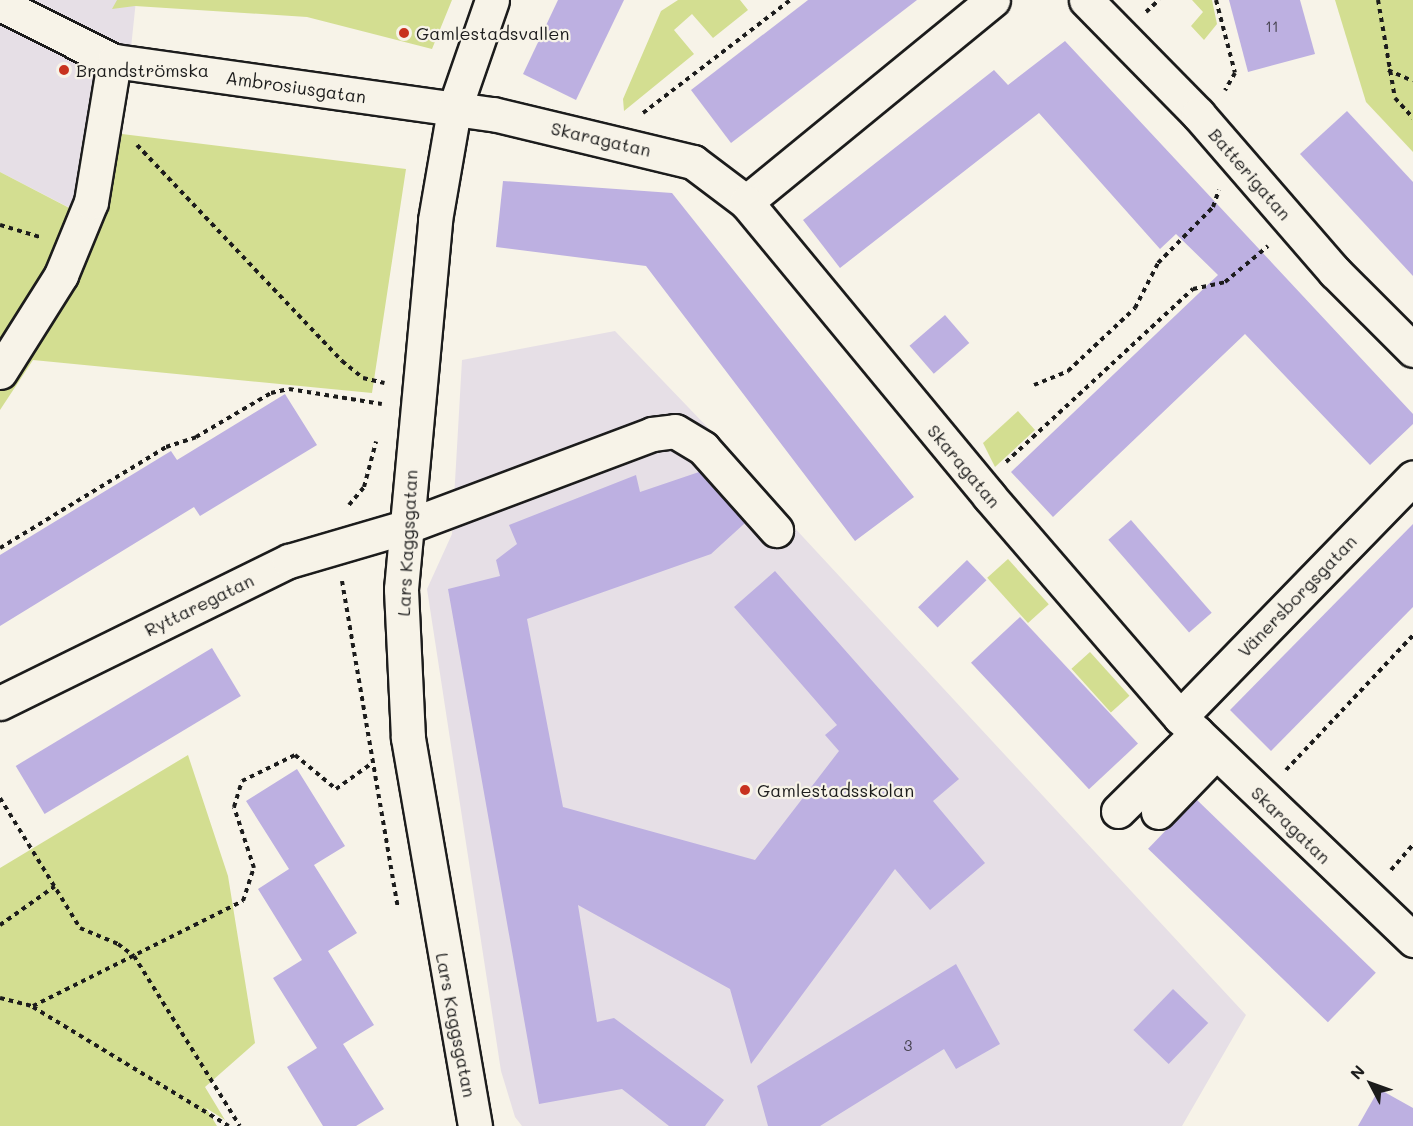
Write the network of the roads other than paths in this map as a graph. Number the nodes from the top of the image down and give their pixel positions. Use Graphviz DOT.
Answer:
graph roads {
  1 [pos="492,0"];
  2 [pos="993,0"];
  3 [pos="1086,0"];
  4 [pos="0,4"];
  5 [pos="114,61"];
  6 [pos="454,110"];
  7 [pos="746,202"];
  8 [pos="1413,350"];
  9 [pos="0,372"];
  10 [pos="1413,477"];
  11 [pos="405,527"];
  12 [pos="776,530"];
  13 [pos="0,703"];
  14 [pos="1198,734"];
  15 [pos="1118,811"];
  16 [pos="1158,812"];
  17 [pos="1413,940"];
  18 [pos="476,1126"];
  1 -- 6 [label="street, Lars Kaggsgatan"];
  2 -- 7 [label="street"];
  3 -- 8 [label="street, Batterigatan"];
  4 -- 5 [label="street, Ambrosiusgatan"];
  5 -- 6 [label="street, Ambrosiusgatan"];
  5 -- 9 [label="street"];
  6 -- 7 [label="street, Skaragatan"];
  6 -- 11 [label="street, Lars Kaggsgatan"];
  7 -- 14 [label="street, Skaragatan"];
  10 -- 14 [label="street, Vänersborgsgatan"];
  11 -- 12 [label="street, Ryttaregatan"];
  11 -- 13 [label="street, Ryttaregatan"];
  11 -- 18 [label="street, Lars Kaggsgatan"];
  14 -- 15 [label="street"];
  14 -- 16 [label="street"];
  14 -- 17 [label="street, Skaragatan"];
}
